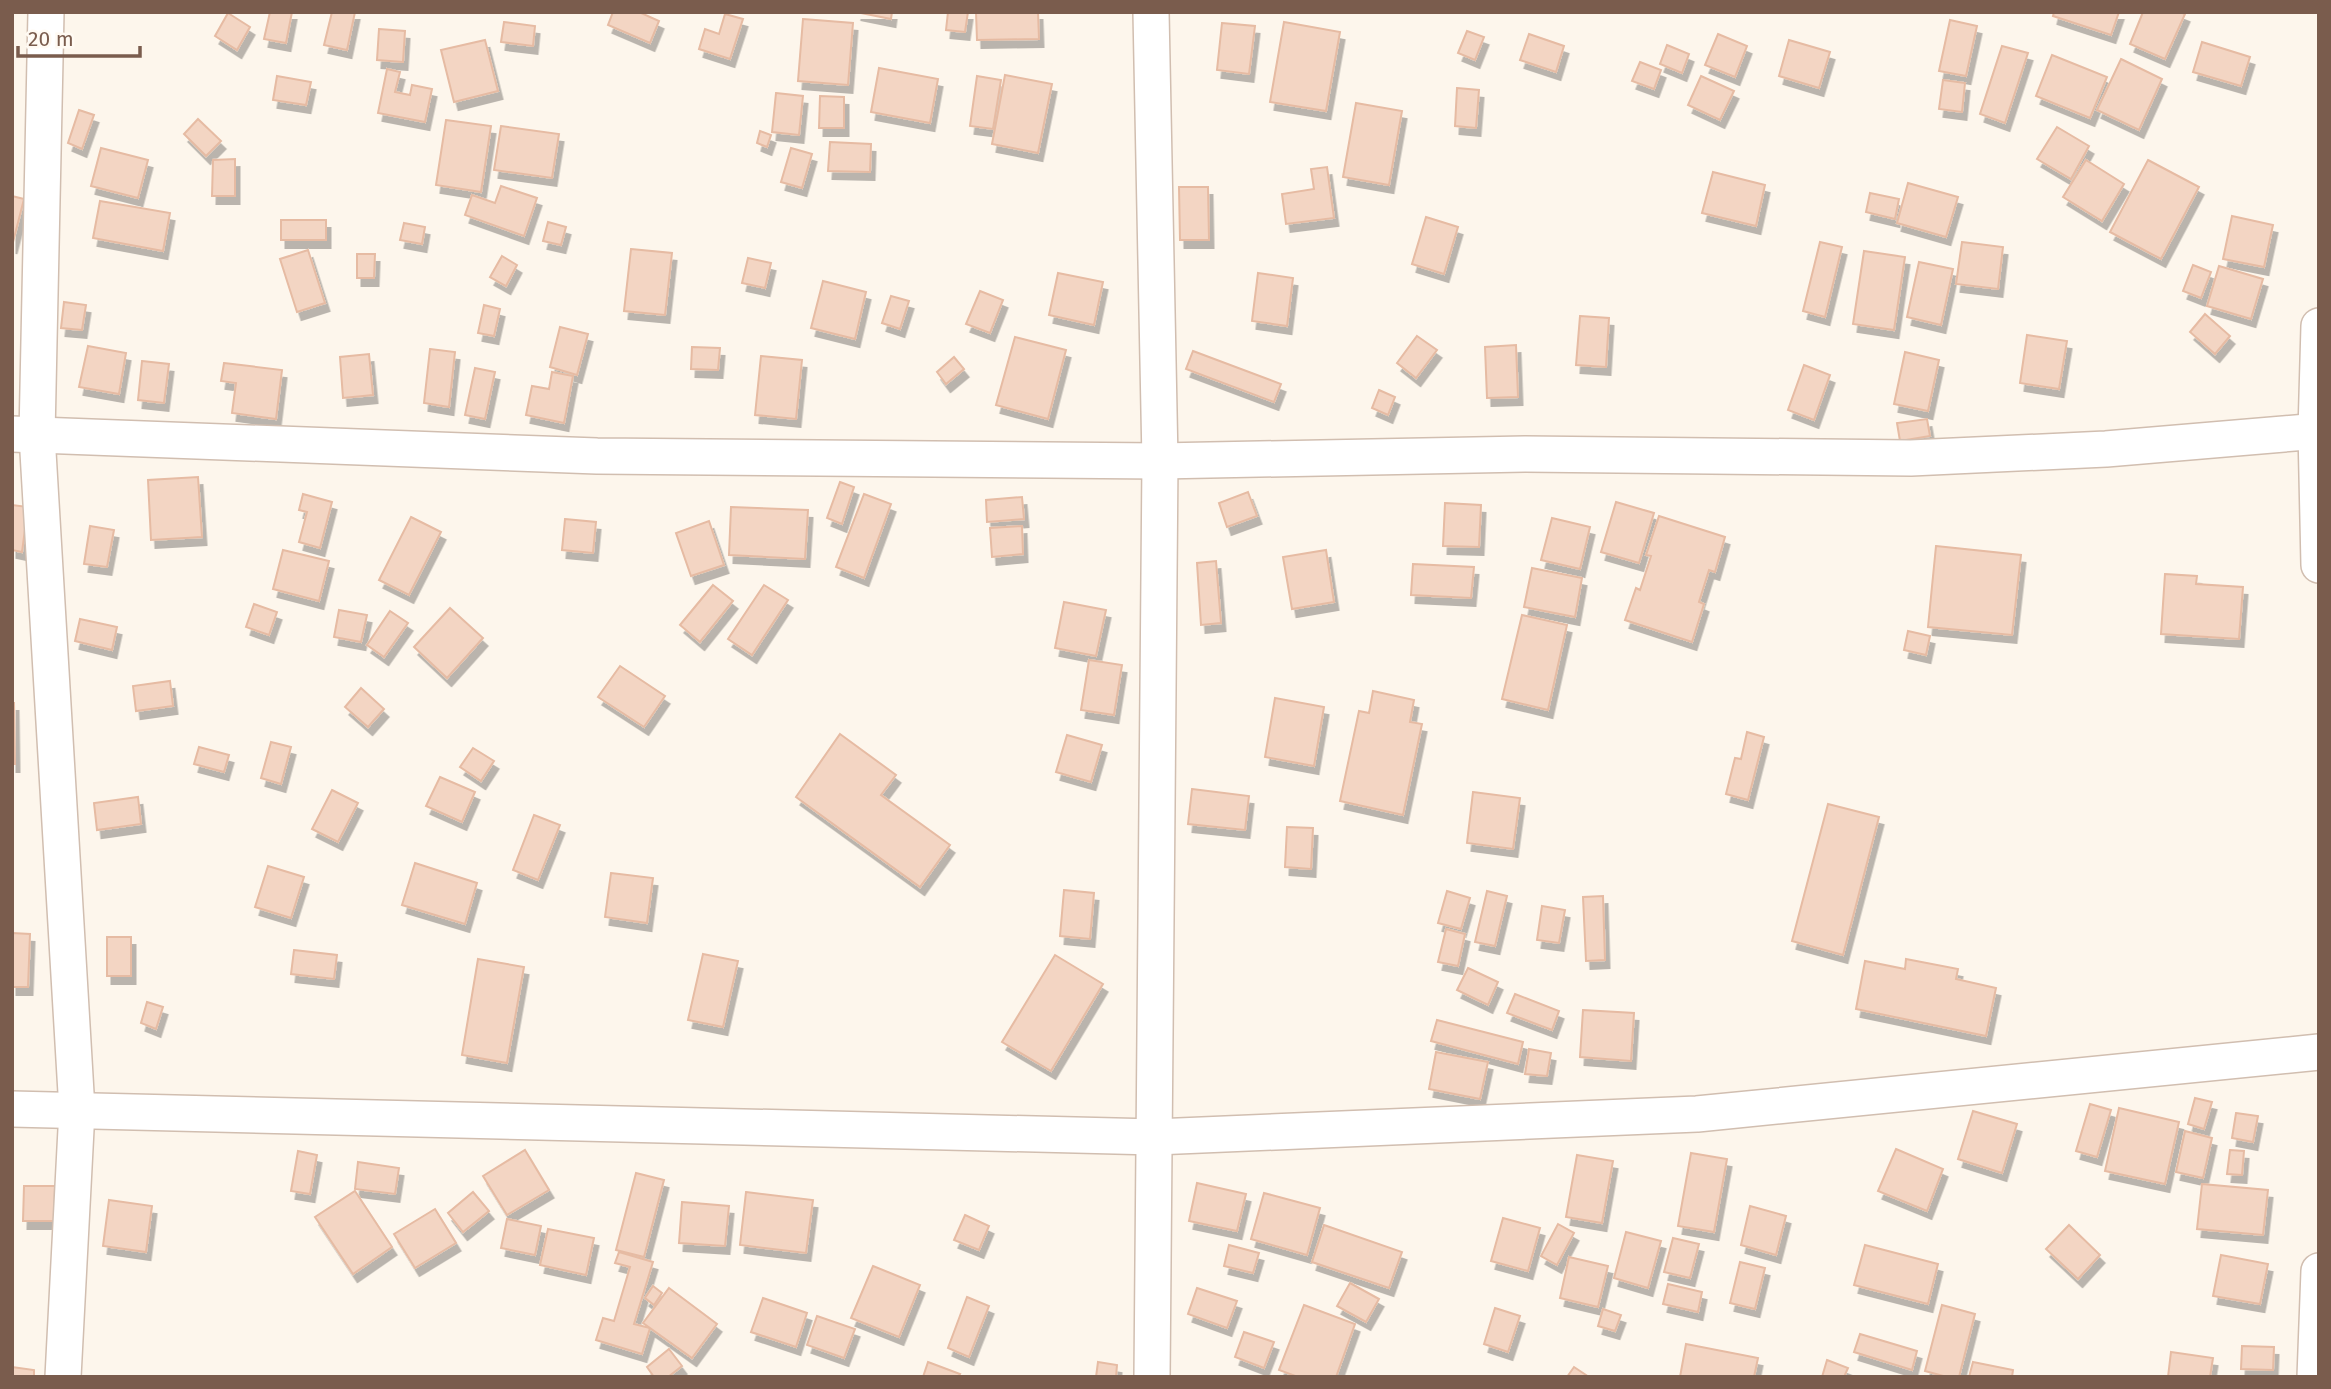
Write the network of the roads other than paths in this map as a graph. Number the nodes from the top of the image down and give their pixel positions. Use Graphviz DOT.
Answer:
graph roads {
  1 [pos="46,12"];
  2 [pos="1151,12"];
  3 [pos="2319,326"];
  4 [pos="2318,431"];
  5 [pos="25,434"];
  6 [pos="1160,461"];
  7 [pos="2319,565"];
  8 [pos="2319,1052"];
  9 [pos="12,1109"];
  10 [pos="77,1110"];
  11 [pos="1155,1137"];
  12 [pos="2319,1271"];
  13 [pos="63,1377"];
  14 [pos="1152,1377"];
  15 [pos="2315,1377"];
  1 -- 5 [label="street"];
  2 -- 6 [label="street"];
  3 -- 4 [label="street"];
  4 -- 6 [label="street"];
  4 -- 7 [label="street"];
  5 -- 6 [label="street"];
  5 -- 10 [label="street"];
  6 -- 11 [label="street"];
  8 -- 11 [label="street"];
  9 -- 10 [label="street"];
  10 -- 11 [label="street"];
  10 -- 13 [label="street"];
  11 -- 14 [label="street"];
  12 -- 15 [label="street"];
}
